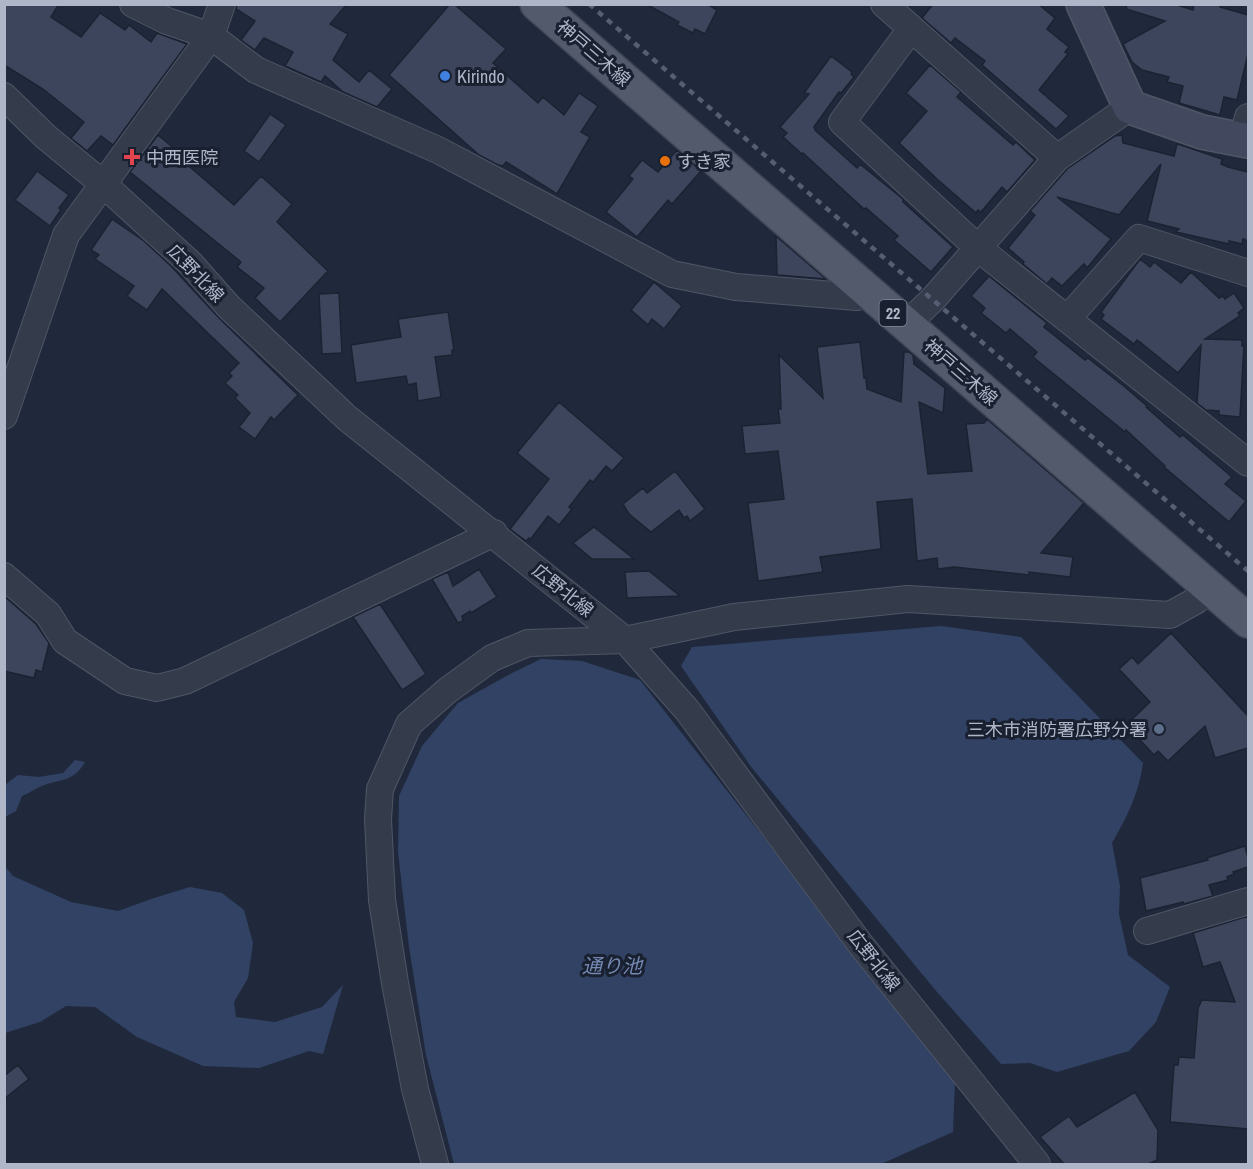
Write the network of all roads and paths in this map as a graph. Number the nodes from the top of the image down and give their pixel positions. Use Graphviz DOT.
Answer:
graph roads {
  1 [pos="133,4"];
  2 [pos="222,4"];
  3 [pos="537,4"];
  4 [pos="884,4"];
  5 [pos="1083,4"];
  6 [pos="911,29"];
  7 [pos="211,36"];
  8 [pos="4,96"];
  9 [pos="1130,108"];
  10 [pos="1246,133"];
  11 [pos="1057,158"];
  12 [pos="102,183"];
  13 [pos="978,248"];
  14 [pos="1248,273"];
  15 [pos="865,288"];
  16 [pos="1067,319"];
  17 [pos="906,325"];
  18 [pos="4,416"];
  19 [pos="1248,463"];
  20 [pos="494,533"];
  21 [pos="4,576"];
  22 [pos="1207,585"];
  23 [pos="1248,621"];
  24 [pos="625,640"];
  25 [pos="1248,901"];
  26 [pos="1146,932"];
  27 [pos="435,1164"];
  28 [pos="1036,1164"];
  1 -- 7 [label="street"];
  2 -- 7 [label="street"];
  3 -- 15 [label="main road, 神戸三木線 / 22"];
  4 -- 6 [label="street"];
  5 -- 9 [label="street"];
  6 -- 11 [label="street"];
  6 -- 13 [label="street"];
  7 -- 12 [label="street"];
  7 -- 15 [label="street"];
  8 -- 12 [label="street, 広野北線"];
  9 -- 10 [label="street"];
  9 -- 11 [label="street"];
  11 -- 13 [label="street"];
  12 -- 18 [label="street"];
  12 -- 20 [label="street, 広野北線"];
  13 -- 16 [label="street"];
  13 -- 17 [label="street"];
  14 -- 16 [label="street"];
  15 -- 17 [label="main road, 神戸三木線 / 22"];
  16 -- 19 [label="street"];
  17 -- 22 [label="main road, 神戸三木線 / 22"];
  20 -- 21 [label="street"];
  20 -- 24 [label="street, 広野北線"];
  22 -- 23 [label="main road, 神戸三木線 / 22"];
  22 -- 24 [label="street"];
  24 -- 27 [label="street"];
  24 -- 28 [label="street, 広野北線"];
  25 -- 26 [label="street"];
}
